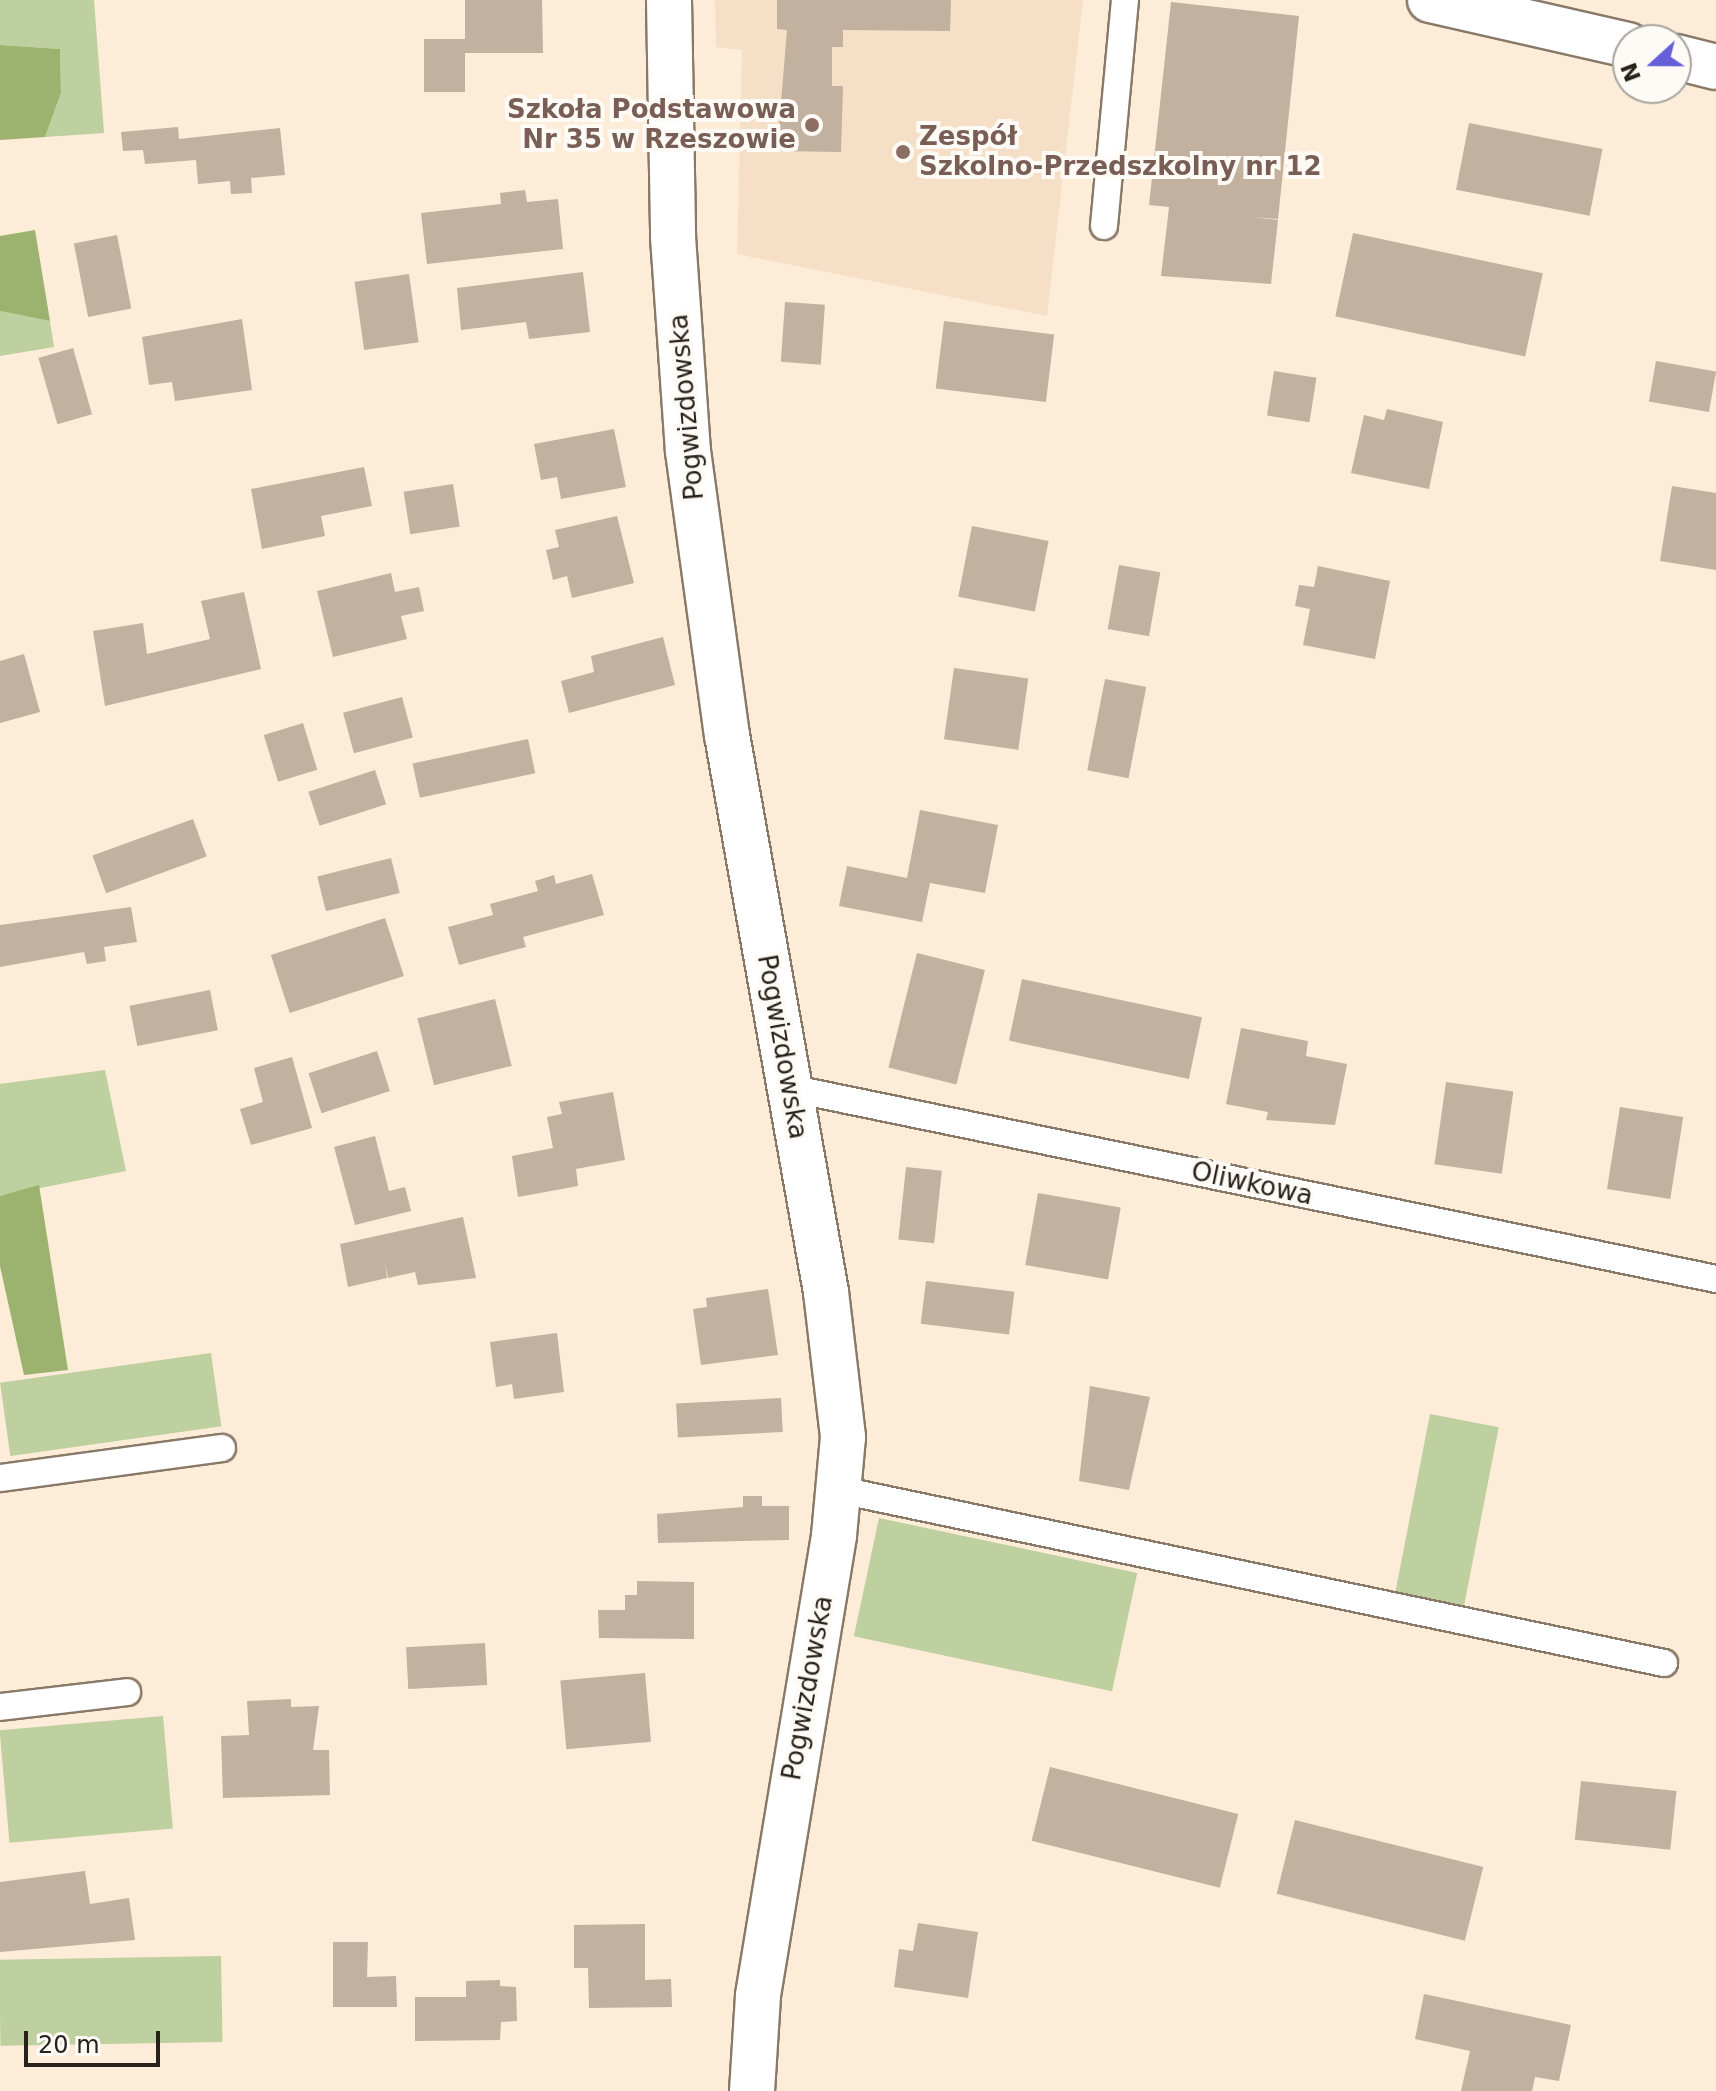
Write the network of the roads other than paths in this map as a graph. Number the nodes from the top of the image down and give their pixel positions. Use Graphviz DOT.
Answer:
graph roads {
  1 [pos="669,0"];
  2 [pos="1125,0"];
  3 [pos="1430,0"];
  4 [pos="1612,41"];
  5 [pos="1692,61"];
  6 [pos="1716,67"];
  7 [pos="1104,226"];
  8 [pos="789,1088"];
  9 [pos="1716,1279"];
  10 [pos="222,1448"];
  11 [pos="0,1478"];
  12 [pos="840,1490"];
  13 [pos="1664,1663"];
  14 [pos="127,1692"];
  15 [pos="0,1707"];
  16 [pos="752,2091"];
  1 -- 8 [label="street, Pogwizdowska"];
  2 -- 7 [label="lane"];
  3 -- 4 [label="street"];
  5 -- 6 [label="street"];
  8 -- 9 [label="lane, Oliwkowa"];
  8 -- 12 [label="street, Pogwizdowska"];
  10 -- 11 [label="lane"];
  12 -- 13 [label="lane"];
  12 -- 16 [label="street, Pogwizdowska"];
  14 -- 15 [label="lane"];
}
